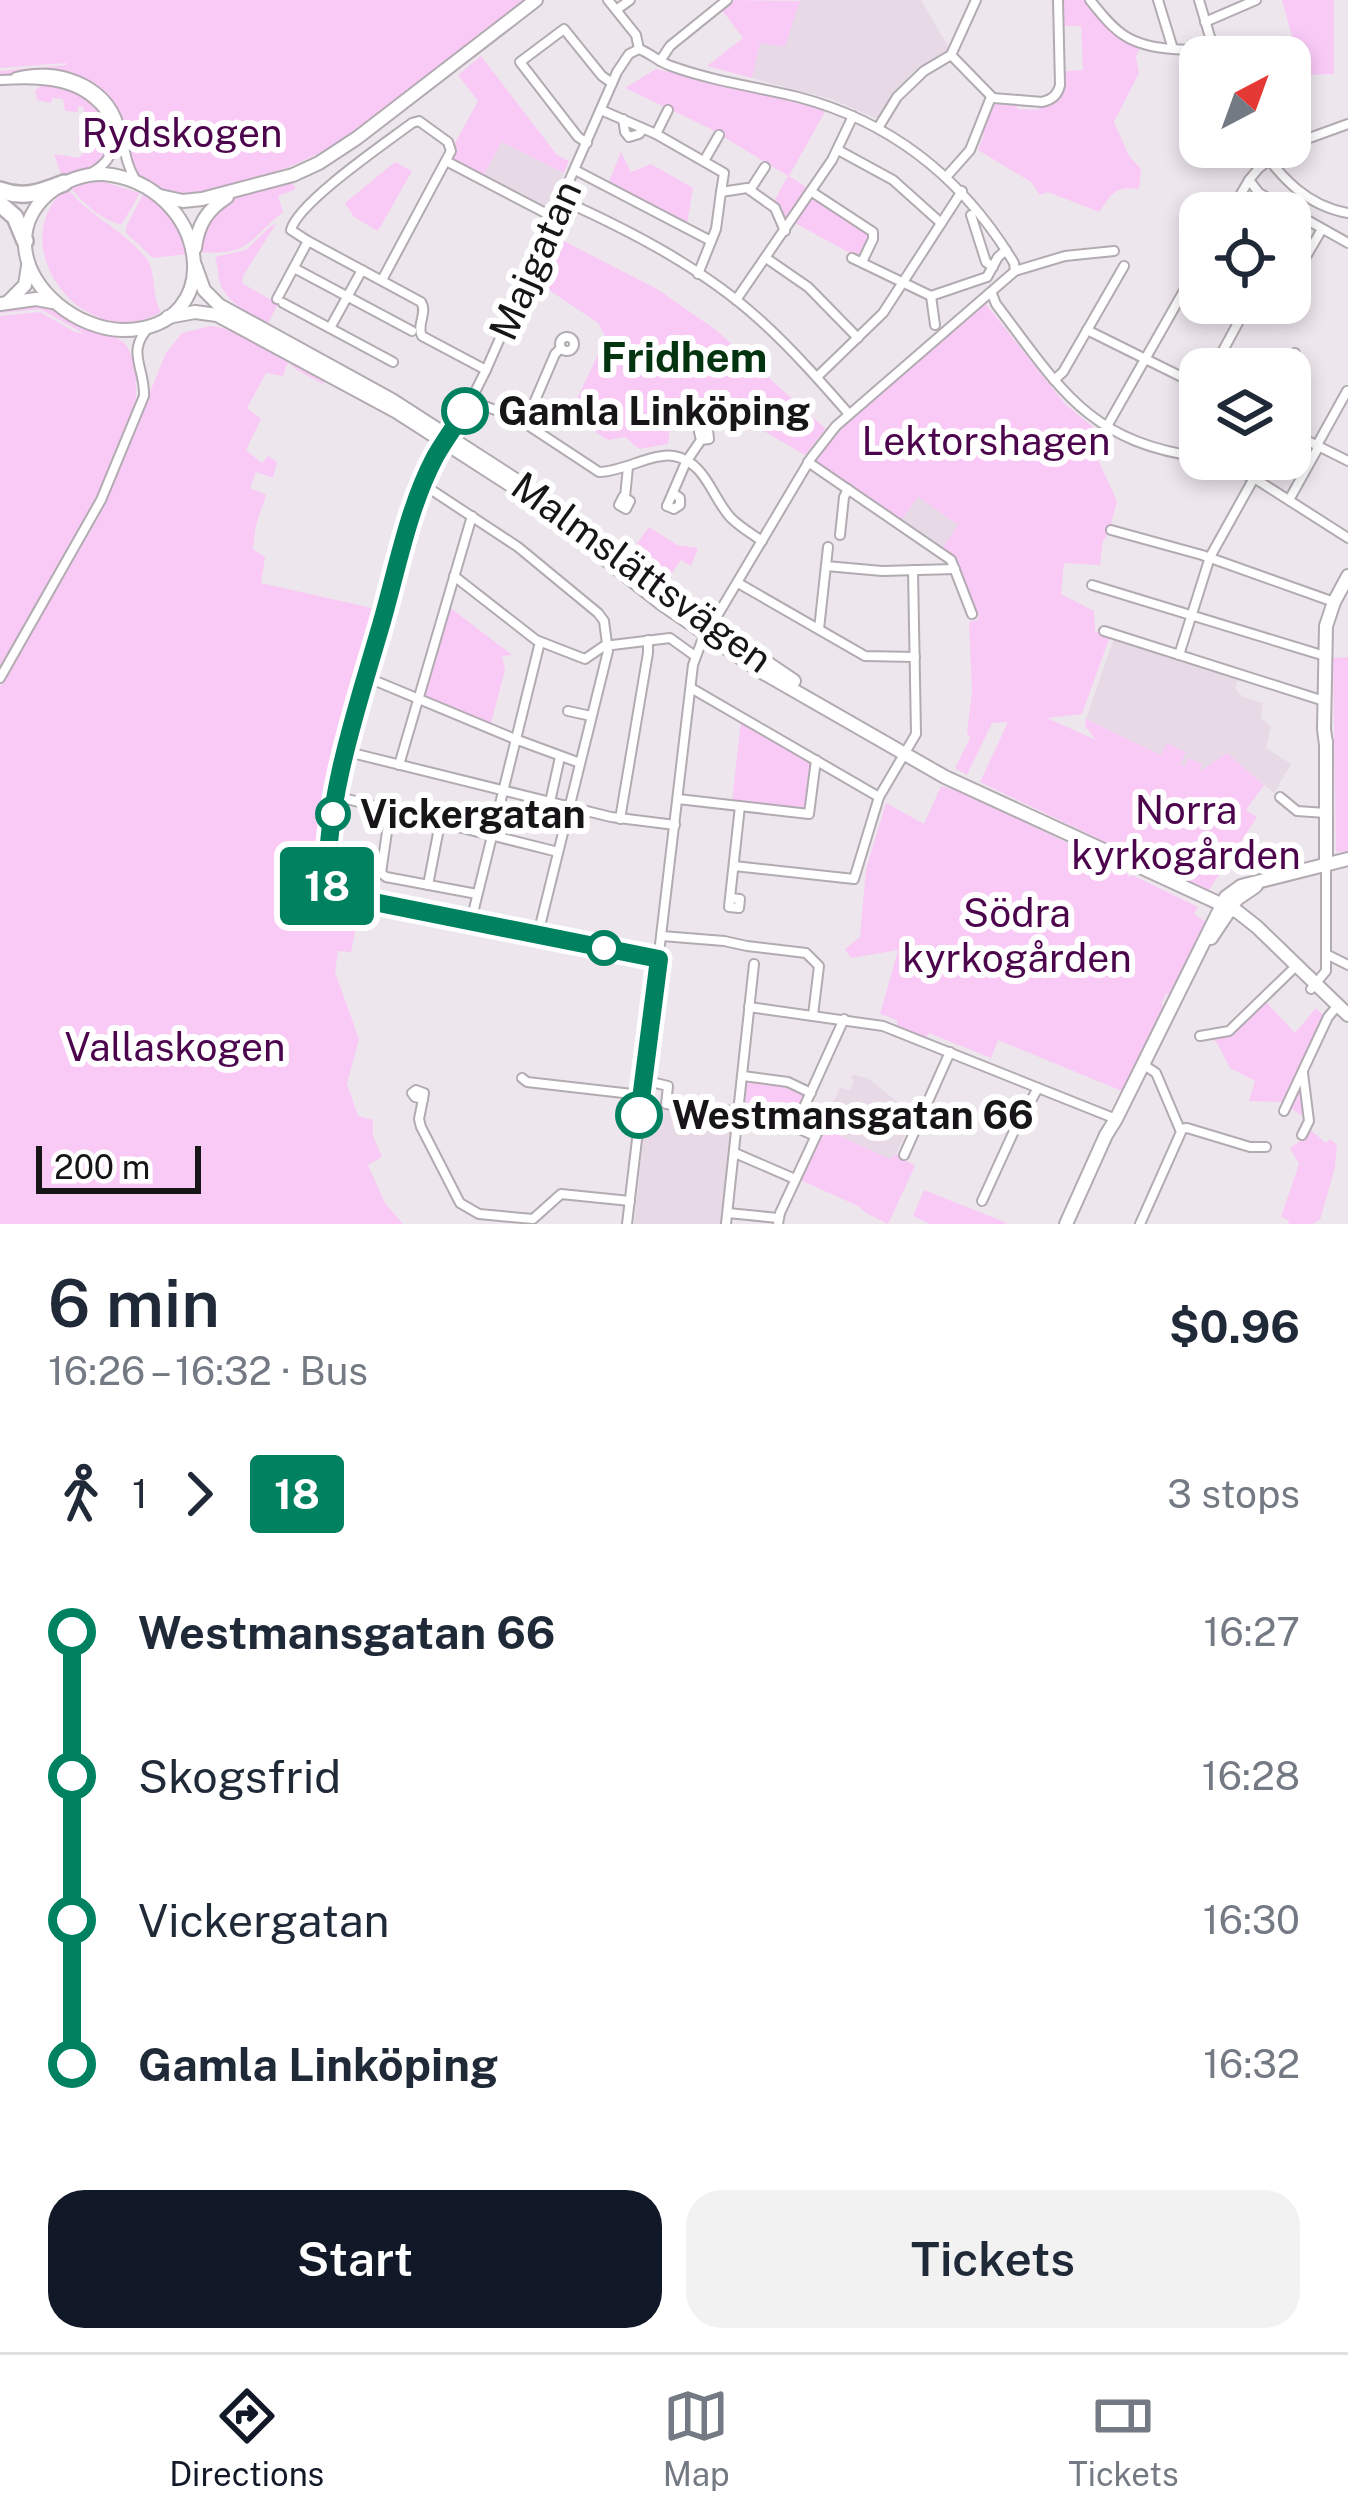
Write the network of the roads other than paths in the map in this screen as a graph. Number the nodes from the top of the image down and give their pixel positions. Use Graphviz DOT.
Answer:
graph roads {
  1 [pos="536,0"];
  2 [pos="608,0"];
  3 [pos="630,0"];
  4 [pos="727,0"];
  5 [pos="976,0"];
  6 [pos="1058,0"];
  7 [pos="1090,0"];
  8 [pos="1158,0"];
  9 [pos="1199,0"];
  10 [pos="1256,0"];
  11 [pos="616,10"];
  12 [pos="1205,22"];
  13 [pos="1210,36"];
  14 [pos="639,49"];
  15 [pos="1173,50"];
  16 [pos="1179,50"];
  17 [pos="951,55"];
  18 [pos="661,61"];
  19 [pos="5,80"];
  20 [pos="612,83"];
  21 [pos="991,97"];
  22 [pos="601,110"];
  23 [pos="668,110"];
  24 [pos="853,116"];
  25 [pos="1348,124"];
  26 [pos="878,128"];
  27 [pos="656,134"];
  28 [pos="719,135"];
  29 [pos="1311,138"];
  30 [pos="587,142"];
  31 [pos="838,150"];
  32 [pos="446,161"];
  33 [pos="704,161"];
  34 [pos="765,167"];
  35 [pos="1260,168"];
  36 [pos="1277,168"];
  37 [pos="575,170"];
  38 [pos="86,175"];
  39 [pos="947,176"];
  40 [pos="1249,180"];
  41 [pos="136,181"];
  42 [pos="64,183"];
  43 [pos="0,190"];
  44 [pos="750,190"];
  45 [pos="239,191"];
  46 [pos="812,191"];
  47 [pos="962,191"];
  48 [pos="721,192"];
  49 [pos="1242,192"];
  50 [pos="159,196"];
  51 [pos="562,200"];
  52 [pos="0,204"];
  53 [pos="1348,213"];
  54 [pos="971,215"];
  55 [pos="555,218"];
  56 [pos="941,223"];
  57 [pos="1322,229"];
  58 [pos="785,231"];
  59 [pos="308,241"];
  60 [pos="711,242"];
  61 [pos="1348,243"];
  62 [pos="26,248"];
  63 [pos="1311,248"];
  64 [pos="1006,250"];
  65 [pos="1114,251"];
  66 [pos="766,258"];
  67 [pos="195,261"];
  68 [pos="1124,266"];
  69 [pos="993,267"];
  70 [pos="294,268"];
  71 [pos="362,270"];
  72 [pos="1015,271"];
  73 [pos="698,274"];
  74 [pos="382,280"];
  75 [pos="903,282"];
  76 [pos="992,294"];
  77 [pos="932,296"];
  78 [pos="347,297"];
  79 [pos="1179,299"];
  80 [pos="736,300"];
  81 [pos="3,303"];
  82 [pos="58,305"];
  83 [pos="168,317"];
  84 [pos="151,325"];
  85 [pos="935,325"];
  86 [pos="106,328"];
  87 [pos="330,328"];
  88 [pos="1087,330"];
  89 [pos="412,331"];
  90 [pos="858,338"];
  91 [pos="561,348"];
  92 [pos="1144,359"];
  93 [pos="393,362"];
  94 [pos="486,370"];
  95 [pos="1179,376"];
  96 [pos="817,377"];
  97 [pos="1054,380"];
  98 [pos="1347,391"];
  99 [pos="471,401"];
  100 [pos="139,409"];
  101 [pos="849,414"];
  102 [pos="525,424"];
  103 [pos="1106,428"];
  104 [pos="447,439"];
  105 [pos="701,440"];
  106 [pos="1311,442"];
  107 [pos="1318,446"];
  108 [pos="1179,453"];
  109 [pos="1348,461"];
  110 [pos="686,462"];
  111 [pos="808,462"];
  112 [pos="628,467"];
  113 [pos="1253,480"];
  114 [pos="1257,480"];
  115 [pos="424,485"];
  116 [pos="848,489"];
  117 [pos="673,493"];
  118 [pos="625,497"];
  119 [pos="1289,500"];
  120 [pos="472,516"];
  121 [pos="1111,530"];
  122 [pos="840,535"];
  123 [pos="1348,538"];
  124 [pos="762,541"];
  125 [pos="828,547"];
  126 [pos="1210,557"];
  127 [pos="826,566"];
  128 [pos="955,569"];
  129 [pos="913,570"];
  130 [pos="454,575"];
  131 [pos="1348,576"];
  132 [pos="738,582"];
  133 [pos="1092,585"];
  134 [pos="1334,602"];
  135 [pos="972,614"];
  136 [pos="1192,616"];
  137 [pos="818,630"];
  138 [pos="708,631"];
  139 [pos="1104,631"];
  140 [pos="648,640"];
  141 [pos="540,642"];
  142 [pos="608,645"];
  143 [pos="1179,655"];
  144 [pos="695,656"];
  145 [pos="915,656"];
  146 [pos="1325,656"];
  147 [pos="585,659"];
  148 [pos="604,667"];
  149 [pos="366,677"];
  150 [pos="0,678"];
  151 [pos="691,688"];
  152 [pos="418,699"];
  153 [pos="1325,707"];
  154 [pos="568,711"];
  155 [pos="591,716"];
  156 [pos="515,740"];
  157 [pos="344,751"];
  158 [pos="906,751"];
  159 [pos="560,757"];
  160 [pos="816,760"];
  161 [pos="580,764"];
  162 [pos="399,765"];
  163 [pos="502,791"];
  164 [pos="335,796"];
  165 [pos="879,797"];
  166 [pos="1280,797"];
  167 [pos="678,799"];
  168 [pos="550,802"];
  169 [pos="740,806"];
  170 [pos="569,807"];
  171 [pos="390,811"];
  172 [pos="1326,813"];
  173 [pos="620,819"];
  174 [pos="440,823"];
  175 [pos="675,825"];
  176 [pos="491,836"];
  177 [pos="558,852"];
  178 [pos="1348,859"];
  179 [pos="1326,865"];
  180 [pos="734,866"];
  181 [pos="428,885"];
  182 [pos="476,894"];
  183 [pos="730,898"];
  184 [pos="1225,909"];
  185 [pos="471,921"];
  186 [pos="538,934"];
  187 [pos="662,936"];
  188 [pos="1327,954"];
  189 [pos="659,959"];
  190 [pos="754,964"];
  191 [pos="1348,965"];
  192 [pos="1292,970"];
  193 [pos="1314,986"];
  194 [pos="749,1007"];
  195 [pos="1341,1012"];
  196 [pos="813,1015"];
  197 [pos="844,1019"];
  198 [pos="1348,1024"];
  199 [pos="1200,1036"];
  200 [pos="1154,1044"];
  201 [pos="950,1052"];
  202 [pos="1144,1064"];
  203 [pos="1303,1071"];
  204 [pos="743,1076"];
  205 [pos="522,1078"];
  206 [pos="644,1080"];
  207 [pos="1038,1088"];
  208 [pos="811,1093"];
  209 [pos="641,1095"];
  210 [pos="423,1099"];
  211 [pos="1284,1111"];
  212 [pos="740,1112"];
  213 [pos="1117,1120"];
  214 [pos="795,1127"];
  215 [pos="1180,1129"];
  216 [pos="1301,1135"];
  217 [pos="1266,1147"];
  218 [pos="735,1153"];
  219 [pos="904,1155"];
  220 [pos="795,1179"];
  221 [pos="629,1201"];
  222 [pos="982,1202"];
  223 [pos="728,1213"];
  224 [pos="778,1221"];
  225 [pos="627,1224"];
  226 [pos="726,1224"];
  227 [pos="1068,1224"];
  228 [pos="1140,1224"];
  1 -- 45 [label="main road"];
  2 -- 11 [label="street"];
  3 -- 11 [label="street"];
  4 -- 18 [label="street"];
  5 -- 17 [label="street"];
  6 -- 21 [label="street"];
  7 -- 15 [label="street"];
  8 -- 15 [label="street"];
  9 -- 12 [label="street"];
  10 -- 12 [label="street"];
  11 -- 14 [label="street"];
  12 -- 13 [label="street"];
  14 -- 18 [label="street"];
  14 -- 20 [label="street, Majgatan"];
  15 -- 16 [label="street"];
  17 -- 21 [label="street"];
  17 -- 26 [label="street"];
  18 -- 24 [label="street"];
  19 -- 38 [label="street"];
  19 -- 41 [label="street"];
  20 -- 22 [label="street, Majgatan"];
  20 -- 30 [label="street"];
  21 -- 39 [label="street"];
  22 -- 27 [label="street"];
  22 -- 30 [label="street, Majgatan"];
  23 -- 27 [label="street"];
  24 -- 26 [label="street"];
  24 -- 31 [label="street"];
  25 -- 29 [label="street"];
  26 -- 39 [label="street"];
  27 -- 33 [label="street"];
  28 -- 33 [label="street"];
  30 -- 37 [label="street, Majgatan"];
  31 -- 46 [label="street"];
  31 -- 56 [label="street"];
  32 -- 55 [label="street"];
  32 -- 59 [label="street"];
  32 -- 74 [label="street"];
  33 -- 48 [label="street"];
  34 -- 44 [label="street"];
  35 -- 40 [label="street"];
  36 -- 53 [label="street"];
  37 -- 51 [label="street, Majgatan"];
  37 -- 60 [label="street"];
  38 -- 41 [label="main road"];
  38 -- 42 [label="main road"];
  39 -- 47 [label="street"];
  40 -- 49 [label="street"];
  40 -- 57 [label="street"];
  41 -- 50 [label="main road"];
  42 -- 43 [label="highway"];
  42 -- 62 [label="main road"];
  44 -- 48 [label="street"];
  44 -- 58 [label="street"];
  45 -- 50 [label="main road"];
  45 -- 67 [label="main road"];
  46 -- 58 [label="street"];
  46 -- 75 [label="street"];
  47 -- 56 [label="street"];
  47 -- 64 [label="street"];
  48 -- 60 [label="street"];
  50 -- 67 [label="main road"];
  51 -- 55 [label="street, Majgatan"];
  51 -- 73 [label="street"];
  52 -- 62 [label="highway"];
  54 -- 69 [label="street"];
  55 -- 94 [label="street, Majgatan"];
  56 -- 75 [label="street"];
  57 -- 61 [label="street"];
  57 -- 63 [label="street"];
  58 -- 66 [label="street"];
  59 -- 70 [label="street"];
  59 -- 71 [label="street"];
  60 -- 73 [label="street"];
  62 -- 81 [label="main road"];
  62 -- 82 [label="main road"];
  64 -- 69 [label="street"];
  64 -- 72 [label="street"];
  65 -- 72 [label="street"];
  66 -- 80 [label="street"];
  66 -- 90 [label="street"];
  67 -- 83 [label="main road"];
  67 -- 104 [label="main road, Malmslättsvägen"];
  68 -- 88 [label="street"];
  69 -- 77 [label="street"];
  70 -- 78 [label="street"];
  70 -- 87 [label="street"];
  71 -- 74 [label="street"];
  71 -- 78 [label="street"];
  72 -- 76 [label="street"];
  73 -- 80 [label="street"];
  74 -- 94 [label="street"];
  75 -- 77 [label="street"];
  75 -- 90 [label="street"];
  76 -- 97 [label="street"];
  76 -- 101 [label="street"];
  77 -- 85 [label="street"];
  78 -- 87 [label="street"];
  78 -- 89 [label="street"];
  79 -- 92 [label="street"];
  80 -- 96 [label="street"];
  81 -- 82 [label="main road"];
  82 -- 86 [label="main road"];
  83 -- 84 [label="main road"];
  83 -- 104 [label="main road, Malmslättsvägen"];
  84 -- 86 [label="main road"];
  84 -- 100 [label="street"];
  86 -- 100 [label="street"];
  87 -- 93 [label="street"];
  88 -- 92 [label="street"];
  88 -- 97 [label="street"];
  90 -- 96 [label="street"];
  91 -- 102 [label="street"];
  92 -- 95 [label="street"];
  92 -- 103 [label="street"];
  94 -- 99 [label="street, Majgatan"];
  96 -- 101 [label="street"];
  97 -- 103 [label="street"];
  98 -- 107 [label="street"];
  99 -- 102 [label="street"];
  99 -- 104 [label="street, Majgatan"];
  100 -- 150 [label="street"];
  101 -- 111 [label="street"];
  102 -- 112 [label="street"];
  103 -- 108 [label="street"];
  104 -- 115 [label="street, Majgatan"];
  104 -- 138 [label="main road, Malmslättsvägen"];
  105 -- 110 [label="street"];
  106 -- 107 [label="street"];
  107 -- 109 [label="street"];
  107 -- 119 [label="street"];
  110 -- 112 [label="street"];
  110 -- 117 [label="street"];
  110 -- 124 [label="street"];
  111 -- 116 [label="street"];
  111 -- 124 [label="street"];
  112 -- 118 [label="street"];
  113 -- 126 [label="street"];
  114 -- 119 [label="street"];
  115 -- 120 [label="street"];
  115 -- 149 [label="street, Majgatan"];
  116 -- 122 [label="street"];
  116 -- 128 [label="street"];
  119 -- 123 [label="street"];
  120 -- 130 [label="street"];
  120 -- 142 [label="street"];
  121 -- 126 [label="street"];
  124 -- 132 [label="street"];
  125 -- 127 [label="street"];
  126 -- 134 [label="street"];
  126 -- 136 [label="street"];
  127 -- 129 [label="street"];
  127 -- 137 [label="street"];
  128 -- 129 [label="street"];
  128 -- 135 [label="street"];
  129 -- 145 [label="street"];
  130 -- 141 [label="street"];
  130 -- 152 [label="street"];
  131 -- 134 [label="main road"];
  132 -- 137 [label="street"];
  132 -- 138 [label="street"];
  133 -- 136 [label="street"];
  134 -- 146 [label="main road"];
  136 -- 143 [label="street"];
  136 -- 146 [label="street"];
  137 -- 145 [label="street"];
  138 -- 144 [label="street"];
  138 -- 158 [label="main road, Malmslättsvägen"];
  139 -- 143 [label="street"];
  140 -- 142 [label="street"];
  140 -- 144 [label="street"];
  140 -- 173 [label="street"];
  141 -- 147 [label="street"];
  141 -- 156 [label="street"];
  142 -- 147 [label="street"];
  142 -- 148 [label="street"];
  143 -- 153 [label="street"];
  144 -- 151 [label="street"];
  145 -- 158 [label="street"];
  146 -- 153 [label="main road"];
  147 -- 148 [label="street"];
  148 -- 155 [label="street"];
  149 -- 152 [label="street"];
  149 -- 157 [label="street, Majgatan"];
  151 -- 160 [label="street"];
  151 -- 167 [label="street"];
  152 -- 156 [label="street"];
  152 -- 162 [label="street"];
  153 -- 172 [label="main road"];
  154 -- 155 [label="street"];
  155 -- 161 [label="street"];
  156 -- 159 [label="street"];
  156 -- 163 [label="street"];
  157 -- 162 [label="street"];
  157 -- 164 [label="street, Majgatan"];
  158 -- 165 [label="street"];
  158 -- 184 [label="main road, Malmslättsvägen"];
  159 -- 161 [label="street"];
  159 -- 168 [label="street"];
  160 -- 165 [label="street"];
  160 -- 169 [label="street"];
  161 -- 170 [label="street"];
  162 -- 163 [label="street"];
  163 -- 168 [label="street"];
  163 -- 176 [label="street"];
  164 -- 171 [label="street"];
  164 -- 185 [label="street, Majgatan"];
  165 -- 180 [label="street"];
  166 -- 172 [label="street"];
  167 -- 169 [label="street"];
  167 -- 175 [label="street"];
  168 -- 170 [label="street"];
  169 -- 180 [label="street"];
  170 -- 173 [label="street"];
  170 -- 177 [label="street"];
  171 -- 174 [label="street"];
  171 -- 181 [label="street"];
  172 -- 179 [label="main road"];
  173 -- 175 [label="street"];
  174 -- 176 [label="street"];
  174 -- 181 [label="street"];
  175 -- 187 [label="street"];
  176 -- 177 [label="street"];
  176 -- 182 [label="street"];
  177 -- 186 [label="street"];
  178 -- 179 [label="main road"];
  179 -- 184 [label="main road"];
  179 -- 188 [label="street"];
  180 -- 183 [label="street"];
  181 -- 182 [label="street"];
  182 -- 185 [label="street"];
  184 -- 192 [label="main road"];
  184 -- 193 [label="main road"];
  184 -- 200 [label="main road"];
  184 -- 200 [label="main road"];
  185 -- 186 [label="street"];
  186 -- 189 [label="street"];
  187 -- 189 [label="street"];
  187 -- 196 [label="street"];
  188 -- 191 [label="street"];
  188 -- 193 [label="street"];
  189 -- 206 [label="street"];
  190 -- 194 [label="street"];
  192 -- 193 [label="main road"];
  192 -- 199 [label="street"];
  193 -- 195 [label="main road"];
  194 -- 196 [label="street"];
  194 -- 204 [label="street"];
  195 -- 198 [label="main road"];
  195 -- 203 [label="street"];
  196 -- 197 [label="street"];
  197 -- 201 [label="street"];
  197 -- 208 [label="street"];
  200 -- 202 [label="main road"];
  201 -- 207 [label="street"];
  201 -- 219 [label="street"];
  202 -- 213 [label="main road"];
  202 -- 215 [label="street"];
  203 -- 211 [label="street"];
  203 -- 216 [label="street"];
  204 -- 208 [label="street"];
  204 -- 212 [label="street"];
  205 -- 209 [label="street"];
  206 -- 209 [label="street"];
  206 -- 212 [label="street"];
  207 -- 213 [label="street"];
  207 -- 222 [label="street"];
  208 -- 214 [label="street"];
  209 -- 221 [label="street"];
  210 -- 221 [label="street"];
  212 -- 214 [label="street"];
  212 -- 218 [label="street"];
  213 -- 227 [label="main road"];
  214 -- 220 [label="street"];
  215 -- 217 [label="street"];
  215 -- 228 [label="street"];
  218 -- 220 [label="street"];
  218 -- 223 [label="street"];
  220 -- 224 [label="street"];
  221 -- 225 [label="street"];
  223 -- 224 [label="street"];
  223 -- 226 [label="street"];
}
